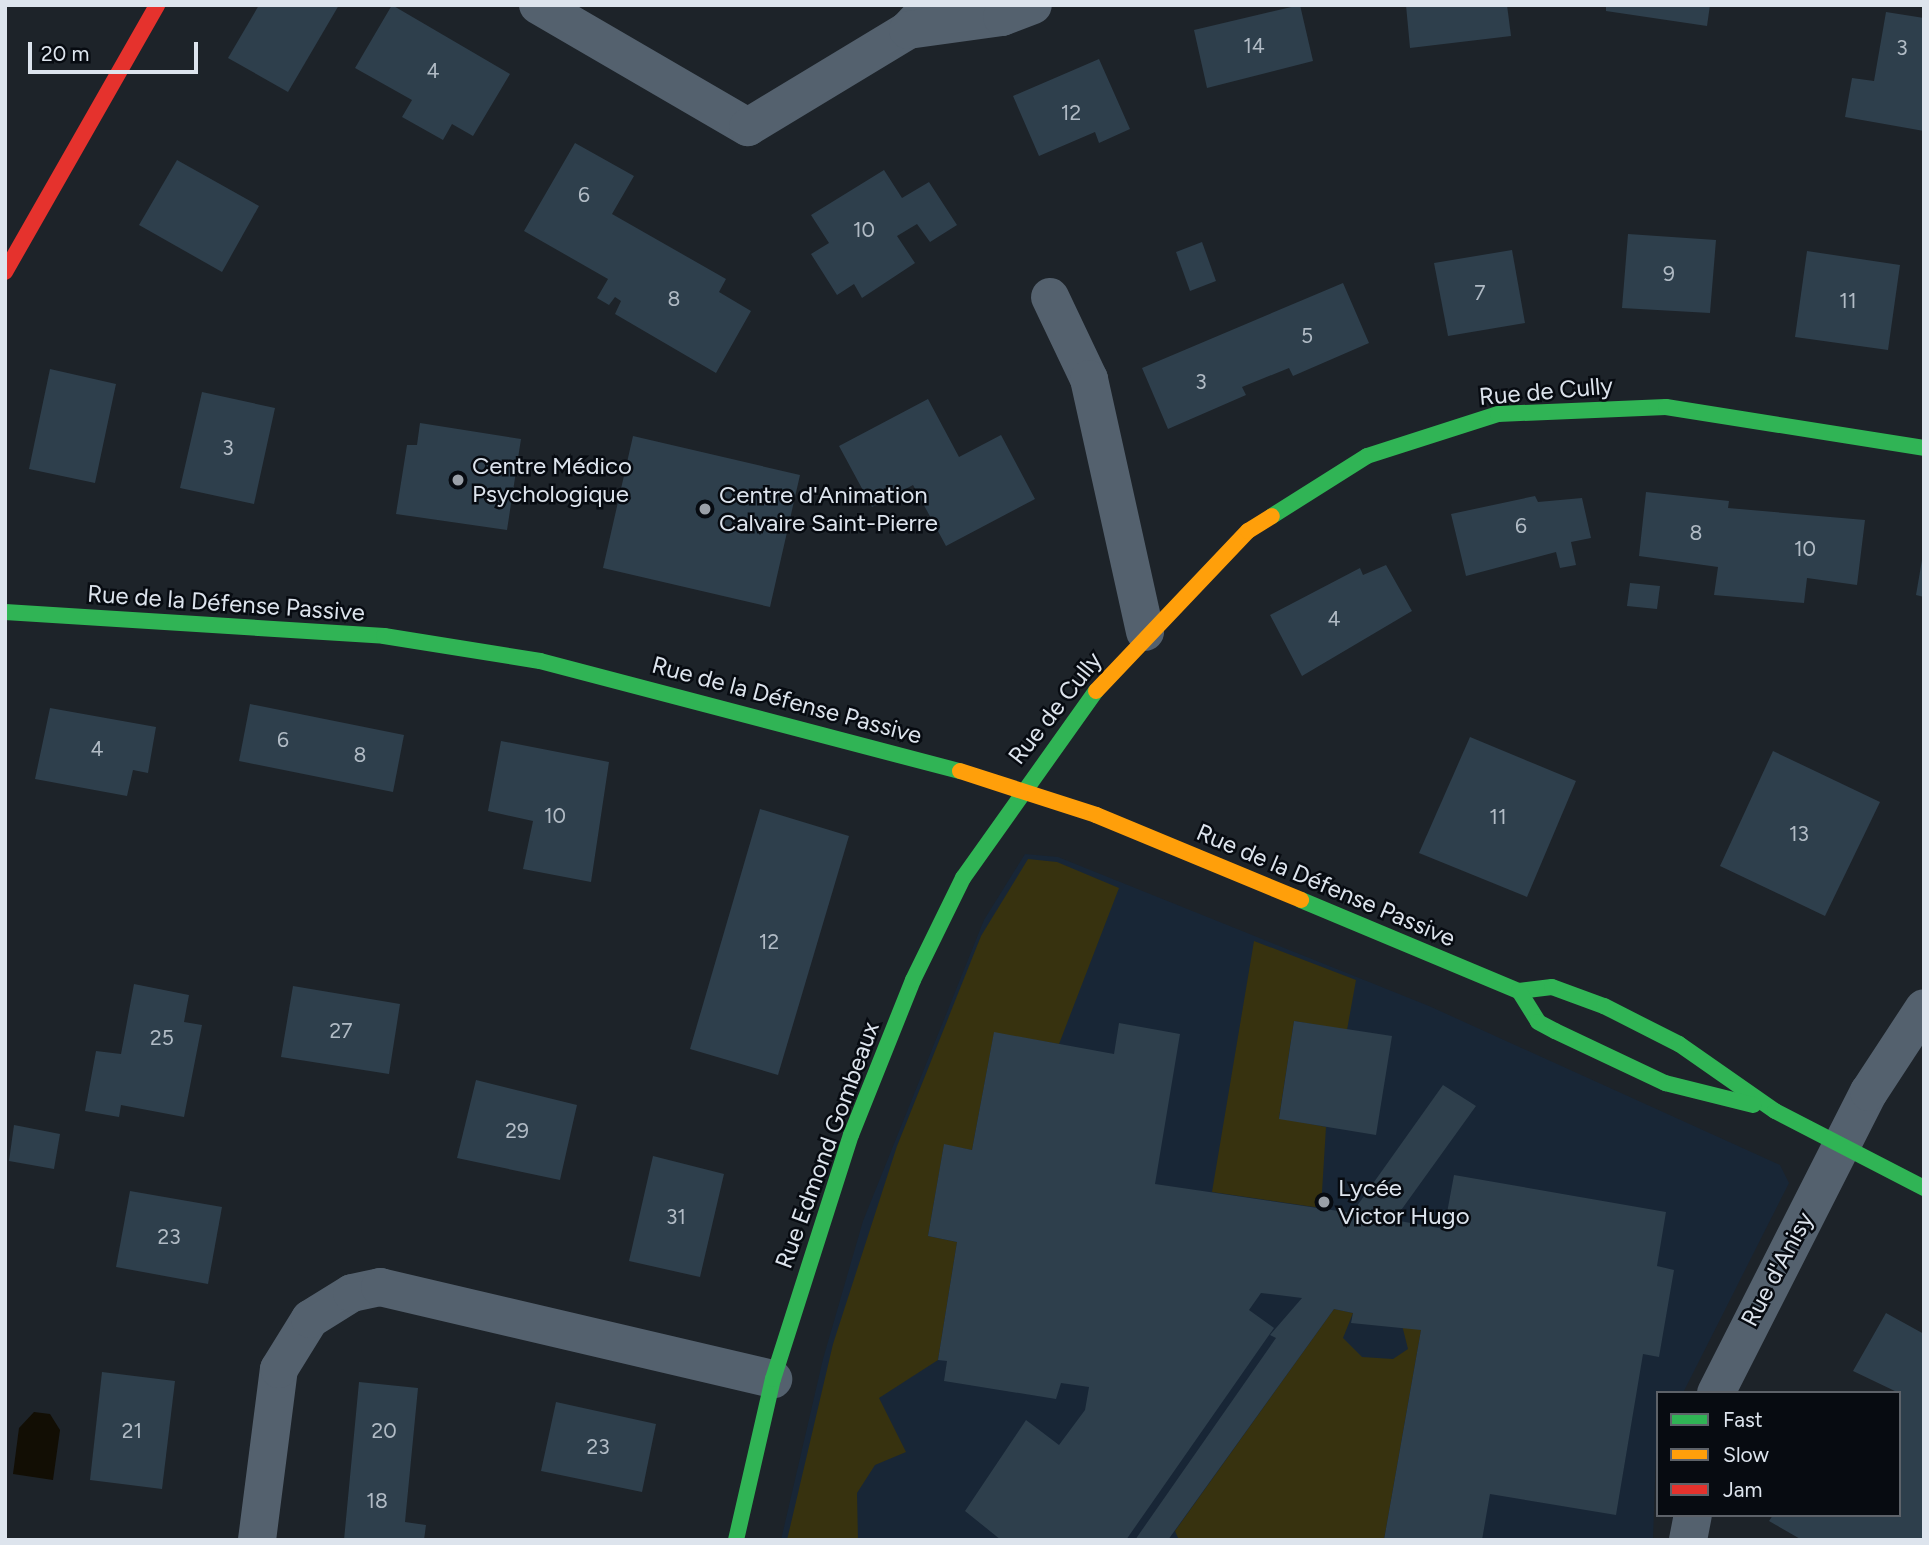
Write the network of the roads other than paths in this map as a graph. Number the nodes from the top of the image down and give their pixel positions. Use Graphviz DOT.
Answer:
graph roads {
  1 [pos="157,5"];
  2 [pos="538,5"];
  3 [pos="1033,5"];
  4 [pos="920,18"];
  5 [pos="5,272"];
  6 [pos="1050,296"];
  7 [pos="1924,449"];
  8 [pos="5,612"];
  9 [pos="1145,632"];
  10 [pos="1021,790"];
  11 [pos="1519,991"];
  12 [pos="1924,1008"];
  13 [pos="1776,1111"];
  14 [pos="1842,1146"];
  15 [pos="1924,1188"];
  16 [pos="773,1379"];
  17 [pos="1718,1391"];
  18 [pos="1693,1517"];
  19 [pos="257,1540"];
  20 [pos="736,1540"];
  21 [pos="1688,1540"];
  1 -- 5 [label="street"];
  2 -- 4 [label="street"];
  3 -- 4 [label="street"];
  6 -- 9 [label="street"];
  7 -- 9 [label="street, Rue de Cully"];
  8 -- 10 [label="street, Rue de la Défense Passive"];
  9 -- 10 [label="street, Rue de Cully"];
  10 -- 11 [label="street, Rue de la Défense Passive"];
  10 -- 16 [label="street, Rue Edmond Gombeaux"];
  11 -- 13 [label="street, Rue de la Défense Passive"];
  11 -- 13 [label="street, Rue de la Défense Passive"];
  12 -- 14 [label="street, Rue d'Anisy"];
  13 -- 14 [label="street, Rue de la Défense Passive"];
  14 -- 15 [label="street, Rue de la Défense Passive"];
  14 -- 17 [label="street, Rue d'Anisy"];
  16 -- 19 [label="street"];
  16 -- 20 [label="street, Rue Edmond Gombeaux"];
  18 -- 21 [label="street"];
}
